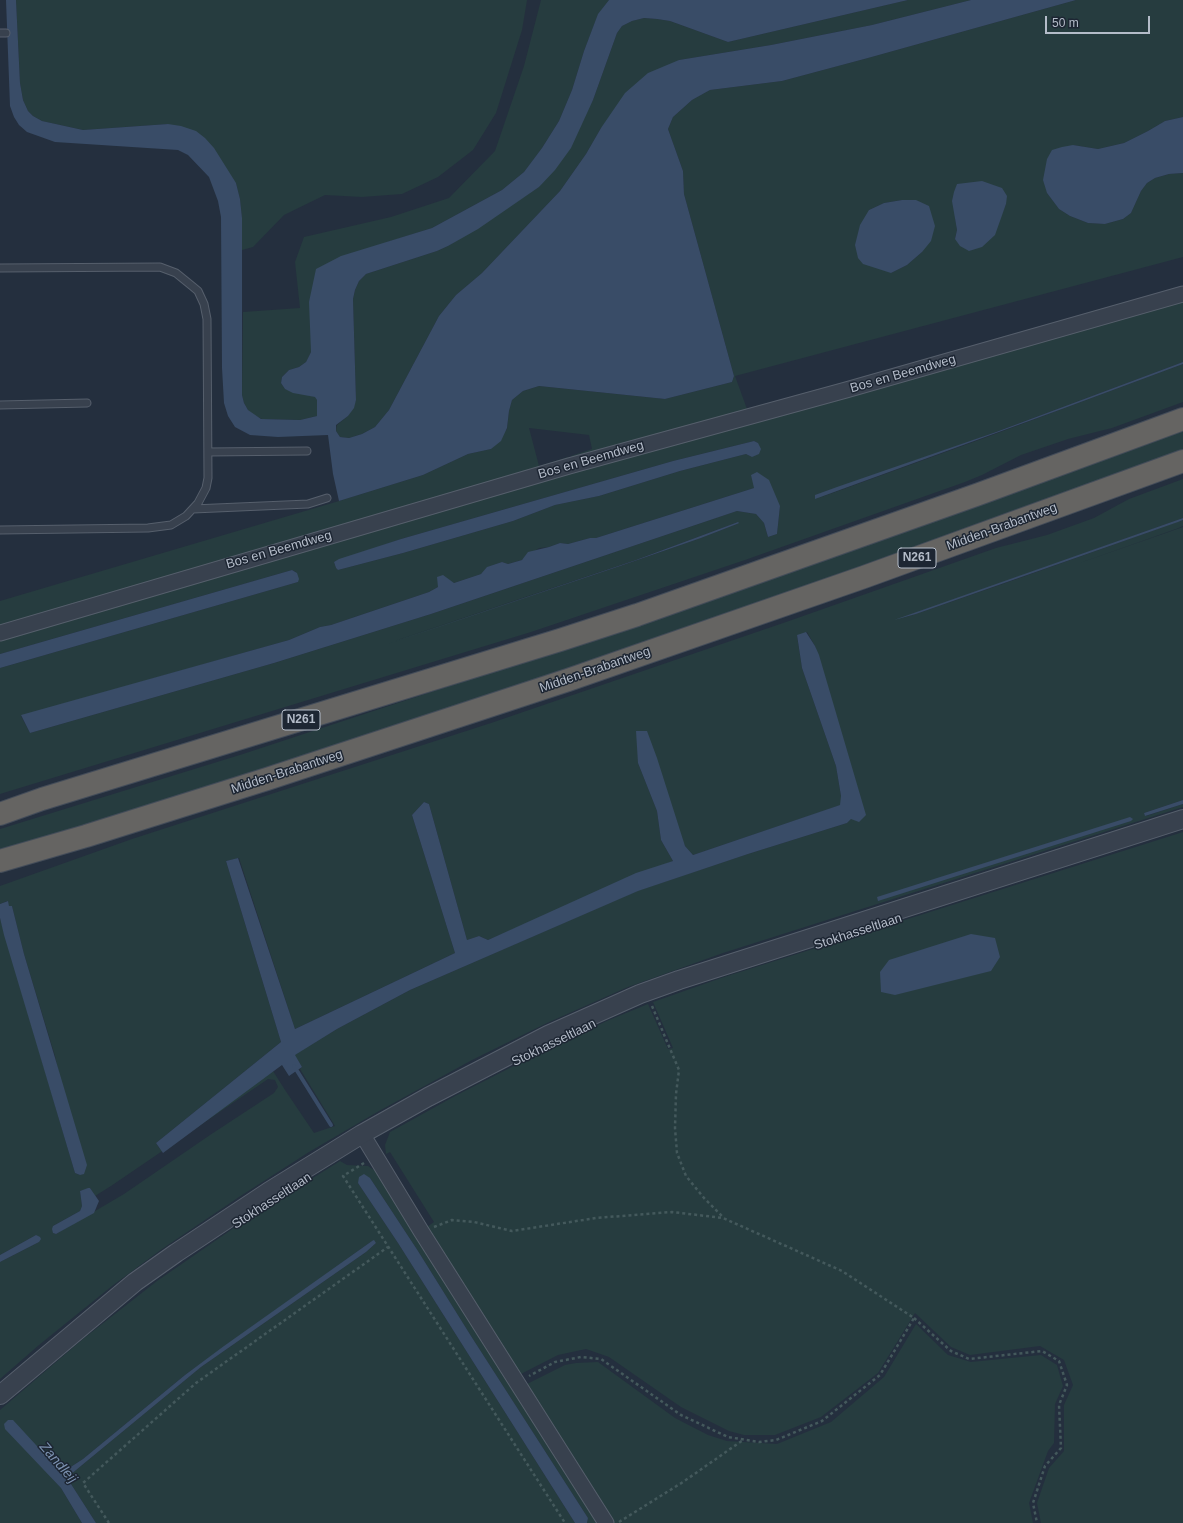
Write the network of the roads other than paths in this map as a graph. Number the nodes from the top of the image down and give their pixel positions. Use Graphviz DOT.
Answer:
graph roads {
  1 [pos="0,268"];
  2 [pos="1183,294"];
  3 [pos="87,403"];
  4 [pos="0,405"];
  5 [pos="1183,419"];
  6 [pos="307,451"];
  7 [pos="208,452"];
  8 [pos="1183,461"];
  9 [pos="327,498"];
  10 [pos="193,509"];
  11 [pos="0,530"];
  12 [pos="0,632"];
  13 [pos="42,799"];
  14 [pos="0,808"];
  15 [pos="0,814"];
  16 [pos="1183,819"];
  17 [pos="57,844"];
  18 [pos="0,861"];
  19 [pos="0,872"];
  20 [pos="362,1134"];
  21 [pos="0,1395"];
  22 [pos="606,1523"];
  1 -- 7 [label="lane"];
  2 -- 12 [label="street, Bos en Beemdweg"];
  3 -- 4 [label="lane"];
  5 -- 13 [label="highway, N261"];
  6 -- 7 [label="lane"];
  7 -- 10 [label="lane"];
  8 -- 17 [label="highway, Midden-Brabantweg / N261"];
  9 -- 10 [label="lane"];
  10 -- 11 [label="lane"];
  13 -- 14 [label="highway, N261"];
  13 -- 15 [label="highway"];
  16 -- 20 [label="street, Stokhasseltlaan"];
  17 -- 18 [label="highway, Midden-Brabantweg"];
  17 -- 19 [label="highway, N261"];
  20 -- 21 [label="street, Stokhasseltlaan"];
  20 -- 22 [label="street"];
}
